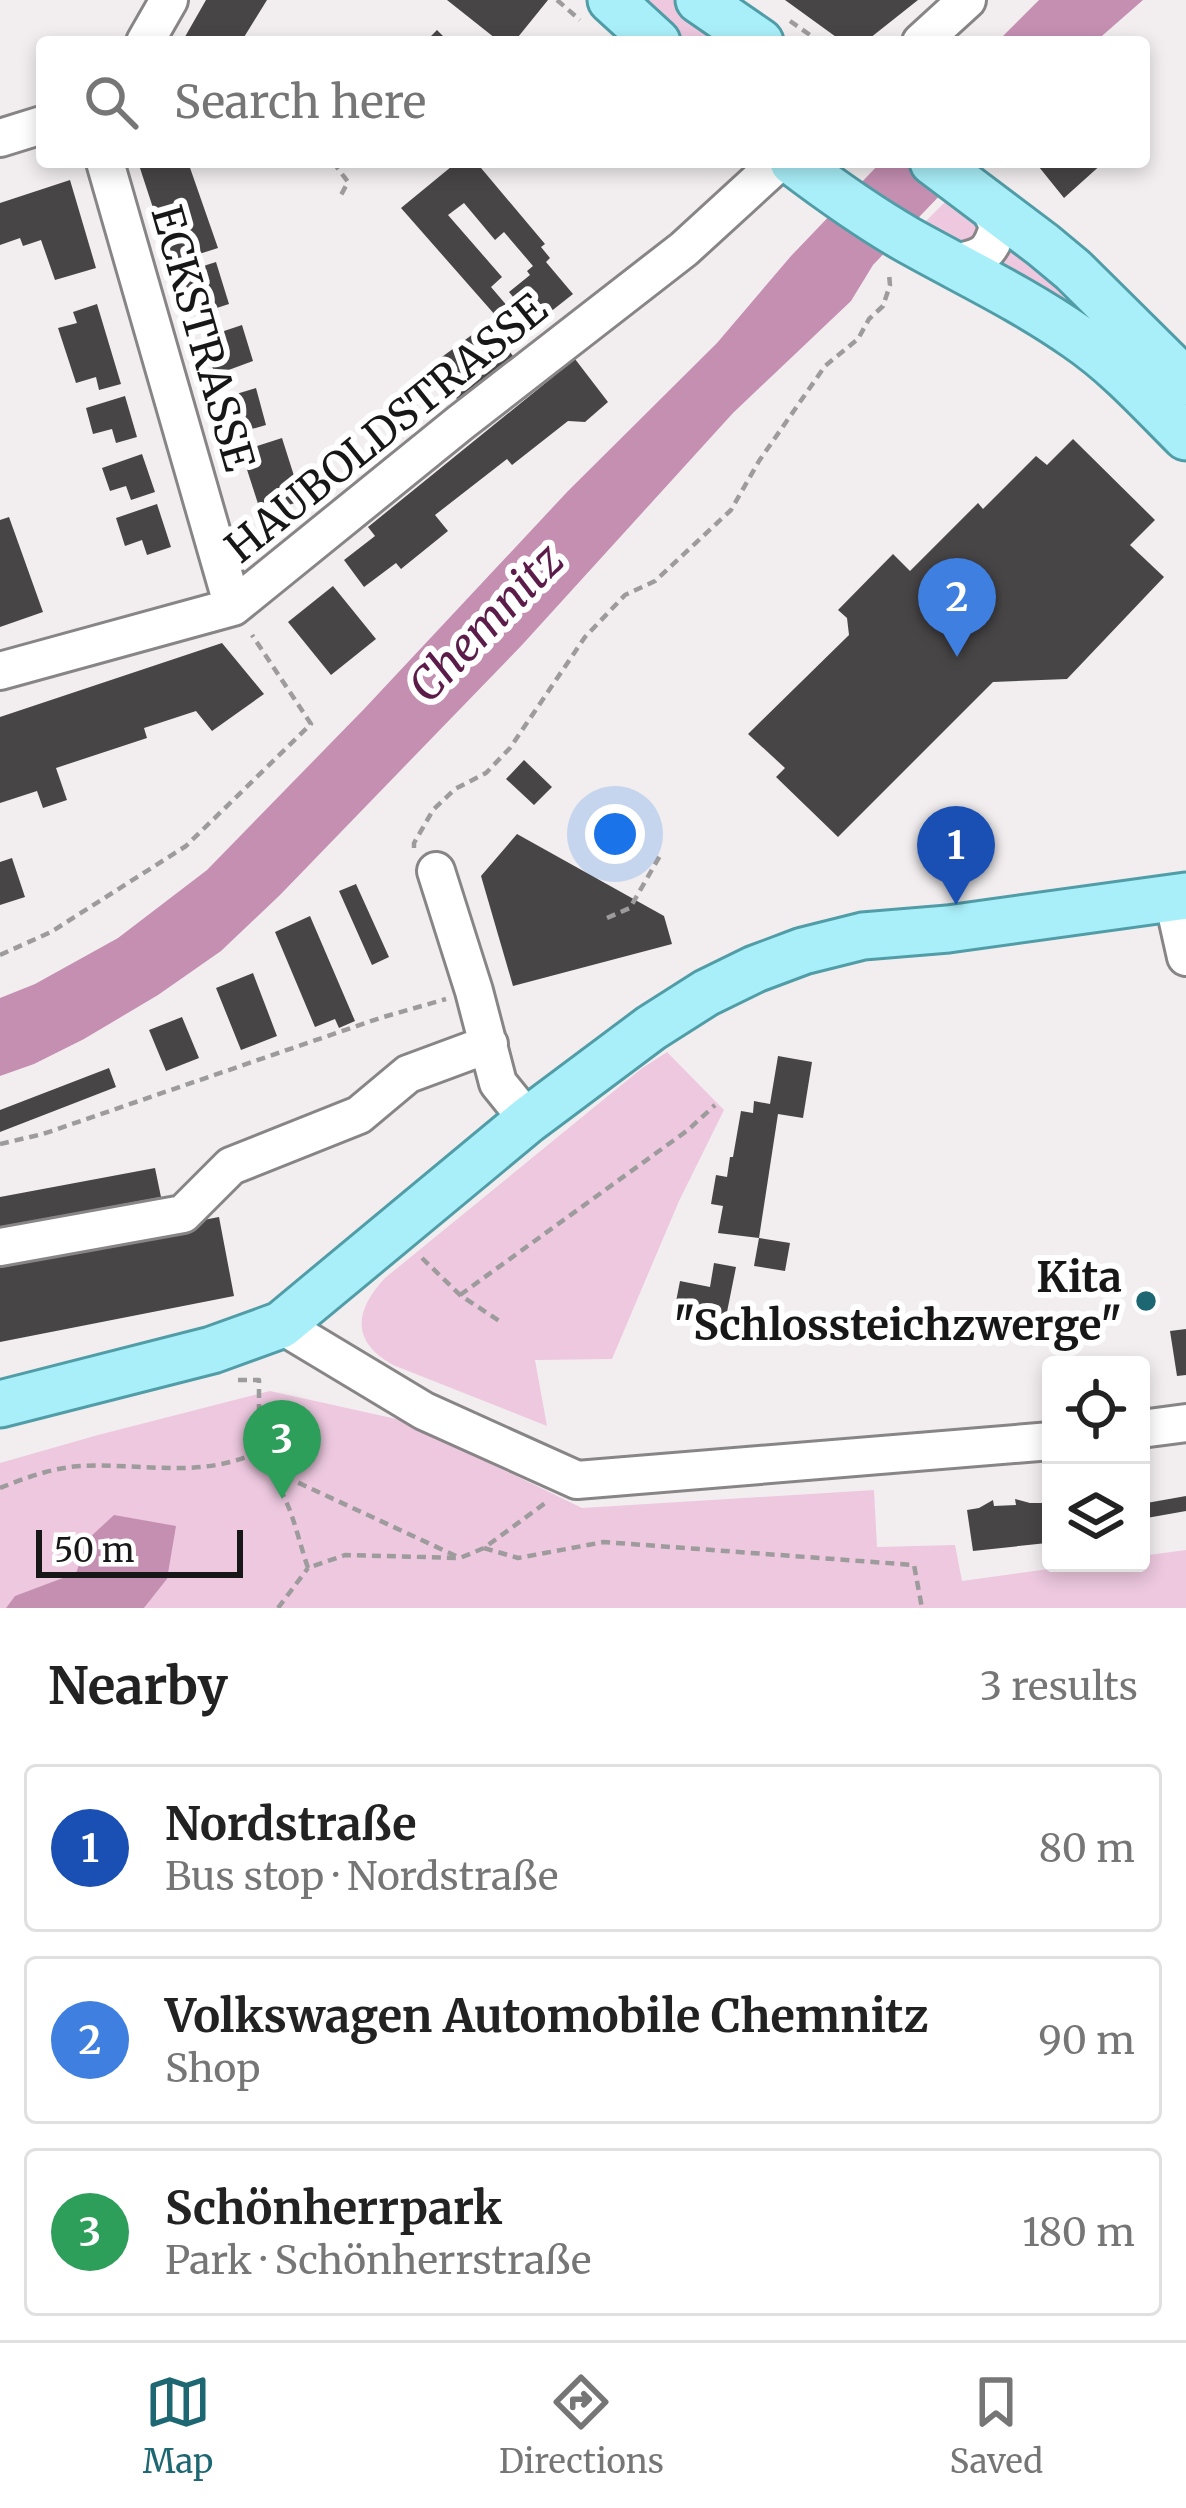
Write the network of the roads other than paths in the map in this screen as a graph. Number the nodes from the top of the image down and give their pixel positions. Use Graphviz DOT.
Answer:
graph roads {
  1 [pos="169,0"];
  2 [pos="611,0"];
  3 [pos="699,0"];
  4 [pos="967,0"];
  5 [pos="148,36"];
  6 [pos="650,36"];
  7 [pos="751,36"];
  8 [pos="928,36"];
  9 [pos="36,127"];
  10 [pos="0,138"];
  11 [pos="107,168"];
  12 [pos="772,168"];
  13 [pos="801,168"];
  14 [pos="961,182"];
  15 [pos="953,263"];
  16 [pos="1186,382"];
  17 [pos="1186,437"];
  18 [pos="233,608"];
  19 [pos="0,671"];
  20 [pos="436,871"];
  21 [pos="1180,898"];
  22 [pos="1186,957"];
  23 [pos="489,1044"];
  24 [pos="528,1120"];
  25 [pos="0,1247"];
  26 [pos="281,1324"];
  27 [pos="0,1404"];
  28 [pos="1186,1423"];
  29 [pos="1150,1428"];
  30 [pos="1042,1442"];
  1 -- 5 [label="street"];
  2 -- 6 [label="main road"];
  3 -- 7 [label="main road"];
  4 -- 8 [label="street"];
  9 -- 10 [label="street"];
  11 -- 18 [label="street, ECKSTRASSE"];
  12 -- 18 [label="street, HAUBOLDSTRASSE"];
  13 -- 15 [label="main road"];
  14 -- 15 [label="street"];
  14 -- 16 [label="main road"];
  15 -- 17 [label="main road"];
  18 -- 19 [label="street, HAUBOLDSTRASSE"];
  20 -- 23 [label="street"];
  21 -- 22 [label="street"];
  21 -- 24 [label="main road"];
  23 -- 24 [label="street"];
  23 -- 25 [label="street"];
  24 -- 26 [label="main road"];
  26 -- 27 [label="main road"];
  26 -- 30 [label="street"];
  28 -- 29 [label="street"];
}
